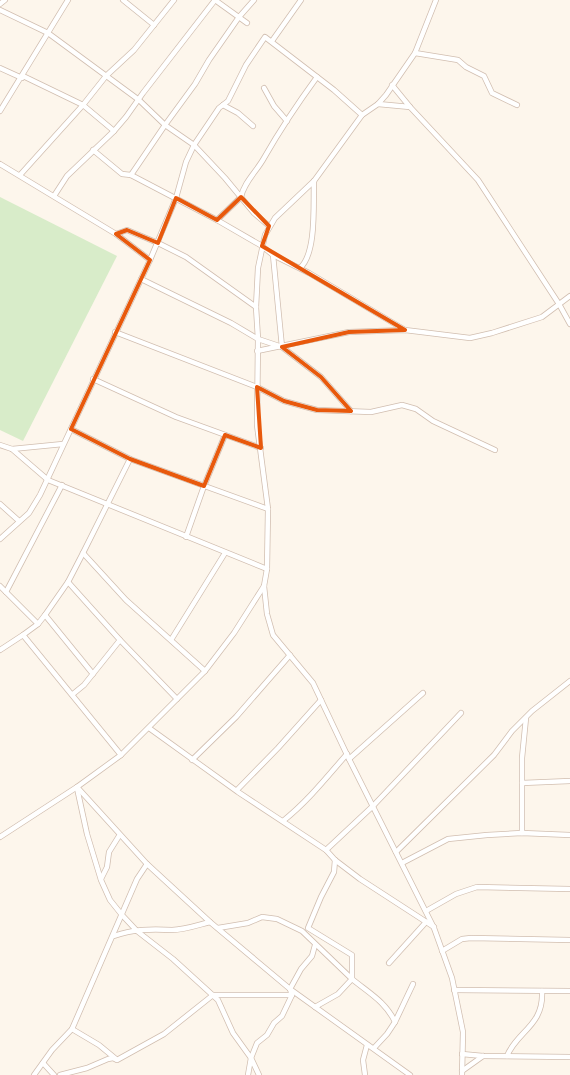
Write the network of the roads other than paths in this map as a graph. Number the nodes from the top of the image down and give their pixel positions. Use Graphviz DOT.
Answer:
graph roads {
  1 [pos="5,0"];
  2 [pos="68,0"];
  3 [pos="123,0"];
  4 [pos="174,0"];
  5 [pos="215,0"];
  6 [pos="254,0"];
  7 [pos="301,0"];
  8 [pos="436,0"];
  9 [pos="0,4"];
  10 [pos="0,10"];
  11 [pos="238,17"];
  12 [pos="247,23"];
  13 [pos="154,25"];
  14 [pos="48,33"];
  15 [pos="272,41"];
  16 [pos="415,53"];
  17 [pos="0,68"];
  18 [pos="106,76"];
  19 [pos="22,77"];
  20 [pos="317,77"];
  21 [pos="392,85"];
  22 [pos="264,88"];
  23 [pos="139,100"];
  24 [pos="378,104"];
  25 [pos="83,105"];
  26 [pos="223,105"];
  27 [pos="517,105"];
  28 [pos="410,108"];
  29 [pos="0,111"];
  30 [pos="362,115"];
  31 [pos="287,121"];
  32 [pos="165,124"];
  33 [pos="252,126"];
  34 [pos="114,131"];
  35 [pos="194,145"];
  36 [pos="93,150"];
  37 [pos="0,164"];
  38 [pos="20,175"];
  39 [pos="132,175"];
  40 [pos="314,181"];
  41 [pos="54,196"];
  42 [pos="241,197"];
  43 [pos="176,198"];
  44 [pos="217,220"];
  45 [pos="269,226"];
  46 [pos="116,234"];
  47 [pos="158,243"];
  48 [pos="262,246"];
  49 [pos="273,255"];
  50 [pos="150,260"];
  51 [pos="300,268"];
  52 [pos="141,279"];
  53 [pos="570,296"];
  54 [pos="559,304"];
  55 [pos="256,308"];
  56 [pos="570,324"];
  57 [pos="404,330"];
  58 [pos="115,332"];
  59 [pos="258,339"];
  60 [pos="282,346"];
  61 [pos="257,351"];
  62 [pos="93,379"];
  63 [pos="257,387"];
  64 [pos="351,411"];
  65 [pos="71,429"];
  66 [pos="225,435"];
  67 [pos="63,444"];
  68 [pos="0,445"];
  69 [pos="261,448"];
  70 [pos="12,449"];
  71 [pos="495,450"];
  72 [pos="130,459"];
  73 [pos="48,480"];
  74 [pos="62,485"];
  75 [pos="204,486"];
  76 [pos="0,504"];
  77 [pos="106,505"];
  78 [pos="268,509"];
  79 [pos="19,521"];
  80 [pos="186,537"];
  81 [pos="0,540"];
  82 [pos="83,553"];
  83 [pos="226,553"];
  84 [pos="267,569"];
  85 [pos="68,582"];
  86 [pos="0,586"];
  87 [pos="264,586"];
  88 [pos="6,592"];
  89 [pos="45,615"];
  90 [pos="38,624"];
  91 [pos="23,635"];
  92 [pos="120,640"];
  93 [pos="171,640"];
  94 [pos="0,650"];
  95 [pos="290,656"];
  96 [pos="205,671"];
  97 [pos="93,674"];
  98 [pos="570,681"];
  99 [pos="423,692"];
  100 [pos="73,694"];
  101 [pos="177,699"];
  102 [pos="322,700"];
  103 [pos="462,713"];
  104 [pos="526,717"];
  105 [pos="149,728"];
  106 [pos="121,755"];
  107 [pos="348,756"];
  108 [pos="192,760"];
  109 [pos="570,781"];
  110 [pos="522,783"];
  111 [pos="76,787"];
  112 [pos="237,790"];
  113 [pos="373,806"];
  114 [pos="283,821"];
  115 [pos="522,833"];
  116 [pos="570,835"];
  117 [pos="0,836"];
  118 [pos="119,836"];
  119 [pos="326,850"];
  120 [pos="396,852"];
  121 [pos="335,860"];
  122 [pos="402,863"];
  123 [pos="147,864"];
  124 [pos="100,880"];
  125 [pos="570,889"];
  126 [pos="426,911"];
  127 [pos="122,915"];
  128 [pos="210,922"];
  129 [pos="426,922"];
  130 [pos="218,928"];
  131 [pos="308,928"];
  132 [pos="434,928"];
  133 [pos="137,931"];
  134 [pos="302,931"];
  135 [pos="113,936"];
  136 [pos="570,940"];
  137 [pos="316,945"];
  138 [pos="442,951"];
  139 [pos="389,963"];
  140 [pos="352,979"];
  141 [pos="413,984"];
  142 [pos="290,988"];
  143 [pos="454,990"];
  144 [pos="542,991"];
  145 [pos="570,991"];
  146 [pos="214,995"];
  147 [pos="292,995"];
  148 [pos="315,1007"];
  149 [pos="395,1022"];
  150 [pos="72,1029"];
  151 [pos="366,1045"];
  152 [pos="374,1048"];
  153 [pos="462,1054"];
  154 [pos="483,1056"];
  155 [pos="507,1056"];
  156 [pos="570,1057"];
  157 [pos="250,1058"];
  158 [pos="117,1060"];
  159 [pos="43,1064"];
  160 [pos="462,1073"];
  161 [pos="34,1075"];
  162 [pos="54,1075"];
  163 [pos="60,1075"];
  164 [pos="248,1075"];
  165 [pos="259,1075"];
  166 [pos="364,1075"];
  167 [pos="410,1075"];
  1 -- 9 [label="street"];
  2 -- 14 [label="street"];
  3 -- 13 [label="street"];
  4 -- 13 [label="street"];
  5 -- 11 [label="street"];
  5 -- 23 [label="street"];
  6 -- 11 [label="street"];
  7 -- 15 [label="street"];
  8 -- 16 [label="street"];
  10 -- 14 [label="street"];
  11 -- 12 [label="street"];
  11 -- 32 [label="street"];
  13 -- 18 [label="street"];
  14 -- 18 [label="street"];
  14 -- 19 [label="street"];
  15 -- 20 [label="street"];
  15 -- 26 [label="street"];
  16 -- 21 [label="street"];
  16 -- 27 [label="street"];
  17 -- 19 [label="street"];
  18 -- 23 [label="street"];
  18 -- 25 [label="street"];
  19 -- 25 [label="street"];
  19 -- 29 [label="street"];
  20 -- 30 [label="street"];
  20 -- 31 [label="street"];
  21 -- 24 [label="street"];
  21 -- 28 [label="street"];
  22 -- 31 [label="street"];
  23 -- 32 [label="street"];
  23 -- 34 [label="street"];
  24 -- 28 [label="street"];
  24 -- 30 [label="street"];
  25 -- 34 [label="street"];
  25 -- 38 [label="street"];
  26 -- 33 [label="street"];
  26 -- 35 [label="street"];
  28 -- 54 [label="street"];
  30 -- 40 [label="street"];
  31 -- 42 [label="street"];
  32 -- 35 [label="street"];
  32 -- 39 [label="street"];
  34 -- 36 [label="street"];
  35 -- 42 [label="street"];
  35 -- 43 [label="street"];
  36 -- 39 [label="street"];
  36 -- 41 [label="street"];
  37 -- 38 [label="street"];
  38 -- 41 [label="street"];
  39 -- 43 [label="street"];
  40 -- 45 [label="street"];
  40 -- 51 [label="street"];
  41 -- 46 [label="street"];
  42 -- 44 [label="street"];
  42 -- 45 [label="street"];
  43 -- 44 [label="street"];
  43 -- 47 [label="street"];
  44 -- 48 [label="street"];
  45 -- 48 [label="street"];
  46 -- 47 [label="street"];
  46 -- 50 [label="street"];
  47 -- 50 [label="street"];
  47 -- 55 [label="street"];
  48 -- 49 [label="street"];
  48 -- 55 [label="street"];
  49 -- 51 [label="street"];
  49 -- 60 [label="street"];
  50 -- 52 [label="street"];
  51 -- 57 [label="street"];
  52 -- 58 [label="street"];
  52 -- 59 [label="street"];
  53 -- 54 [label="street"];
  54 -- 56 [label="street"];
  54 -- 57 [label="street"];
  55 -- 59 [label="street"];
  57 -- 60 [label="street"];
  58 -- 62 [label="street"];
  58 -- 63 [label="street"];
  59 -- 60 [label="street"];
  59 -- 61 [label="street"];
  60 -- 61 [label="street"];
  60 -- 64 [label="street"];
  61 -- 63 [label="street"];
  62 -- 65 [label="street"];
  62 -- 66 [label="street"];
  63 -- 64 [label="street"];
  63 -- 69 [label="street"];
  64 -- 71 [label="street"];
  65 -- 67 [label="street"];
  65 -- 72 [label="street"];
  66 -- 69 [label="street"];
  66 -- 75 [label="street"];
  67 -- 70 [label="street"];
  67 -- 73 [label="street"];
  68 -- 70 [label="street"];
  69 -- 78 [label="street"];
  70 -- 73 [label="street"];
  72 -- 75 [label="street"];
  72 -- 77 [label="street"];
  73 -- 74 [label="street"];
  73 -- 79 [label="street"];
  74 -- 77 [label="street"];
  74 -- 88 [label="street"];
  75 -- 78 [label="street"];
  75 -- 80 [label="street"];
  76 -- 79 [label="street"];
  77 -- 80 [label="street"];
  77 -- 82 [label="street"];
  78 -- 84 [label="street"];
  79 -- 81 [label="street"];
  80 -- 83 [label="street"];
  82 -- 85 [label="street"];
  82 -- 93 [label="street"];
  83 -- 84 [label="street"];
  83 -- 93 [label="street"];
  84 -- 87 [label="street"];
  85 -- 89 [label="street"];
  85 -- 92 [label="street"];
  86 -- 88 [label="street"];
  87 -- 95 [label="street"];
  87 -- 96 [label="street"];
  88 -- 90 [label="street"];
  89 -- 90 [label="street"];
  89 -- 97 [label="street"];
  90 -- 91 [label="street"];
  91 -- 94 [label="street"];
  91 -- 100 [label="street"];
  92 -- 97 [label="street"];
  92 -- 101 [label="street"];
  93 -- 96 [label="street"];
  95 -- 102 [label="street"];
  95 -- 108 [label="street"];
  96 -- 101 [label="street"];
  97 -- 100 [label="street"];
  98 -- 104 [label="street"];
  99 -- 107 [label="street"];
  100 -- 106 [label="street"];
  101 -- 105 [label="street"];
  102 -- 107 [label="street"];
  102 -- 112 [label="street"];
  103 -- 113 [label="street"];
  104 -- 110 [label="street"];
  104 -- 120 [label="street"];
  105 -- 106 [label="street"];
  105 -- 108 [label="street"];
  106 -- 111 [label="street"];
  107 -- 113 [label="street"];
  107 -- 114 [label="street"];
  108 -- 112 [label="street"];
  109 -- 110 [label="street"];
  110 -- 115 [label="street"];
  111 -- 117 [label="street"];
  111 -- 118 [label="street"];
  111 -- 124 [label="street"];
  112 -- 114 [label="street"];
  113 -- 119 [label="street"];
  113 -- 120 [label="street"];
  114 -- 119 [label="street"];
  115 -- 116 [label="street"];
  115 -- 122 [label="street"];
  118 -- 123 [label="street"];
  118 -- 124 [label="street"];
  119 -- 121 [label="street"];
  120 -- 122 [label="street"];
  121 -- 129 [label="street"];
  121 -- 131 [label="street"];
  122 -- 126 [label="street"];
  123 -- 127 [label="street"];
  123 -- 128 [label="street"];
  124 -- 127 [label="street"];
  125 -- 126 [label="street"];
  126 -- 132 [label="street"];
  127 -- 133 [label="street"];
  127 -- 135 [label="street"];
  128 -- 130 [label="street"];
  128 -- 133 [label="street"];
  129 -- 132 [label="street"];
  129 -- 139 [label="street"];
  130 -- 134 [label="street"];
  130 -- 142 [label="street"];
  131 -- 134 [label="street"];
  131 -- 140 [label="street"];
  132 -- 138 [label="street"];
  133 -- 135 [label="street"];
  133 -- 146 [label="street"];
  134 -- 137 [label="street"];
  135 -- 150 [label="street"];
  136 -- 138 [label="street"];
  137 -- 140 [label="street"];
  137 -- 142 [label="street"];
  138 -- 143 [label="street"];
  140 -- 148 [label="street"];
  140 -- 149 [label="street"];
  141 -- 149 [label="street"];
  142 -- 147 [label="street"];
  142 -- 148 [label="street"];
  143 -- 144 [label="street"];
  143 -- 153 [label="street"];
  144 -- 145 [label="street"];
  144 -- 155 [label="street"];
  146 -- 147 [label="street"];
  146 -- 157 [label="street"];
  146 -- 158 [label="street"];
  147 -- 157 [label="street"];
  148 -- 151 [label="street"];
  149 -- 152 [label="street"];
  150 -- 158 [label="street"];
  150 -- 159 [label="street"];
  151 -- 152 [label="street"];
  151 -- 166 [label="street"];
  152 -- 167 [label="street"];
  153 -- 154 [label="street"];
  153 -- 160 [label="street"];
  154 -- 155 [label="street"];
  154 -- 160 [label="street"];
  155 -- 156 [label="street"];
  157 -- 164 [label="street"];
  157 -- 165 [label="street"];
  158 -- 163 [label="street"];
  159 -- 161 [label="street"];
  159 -- 162 [label="street"];
}
